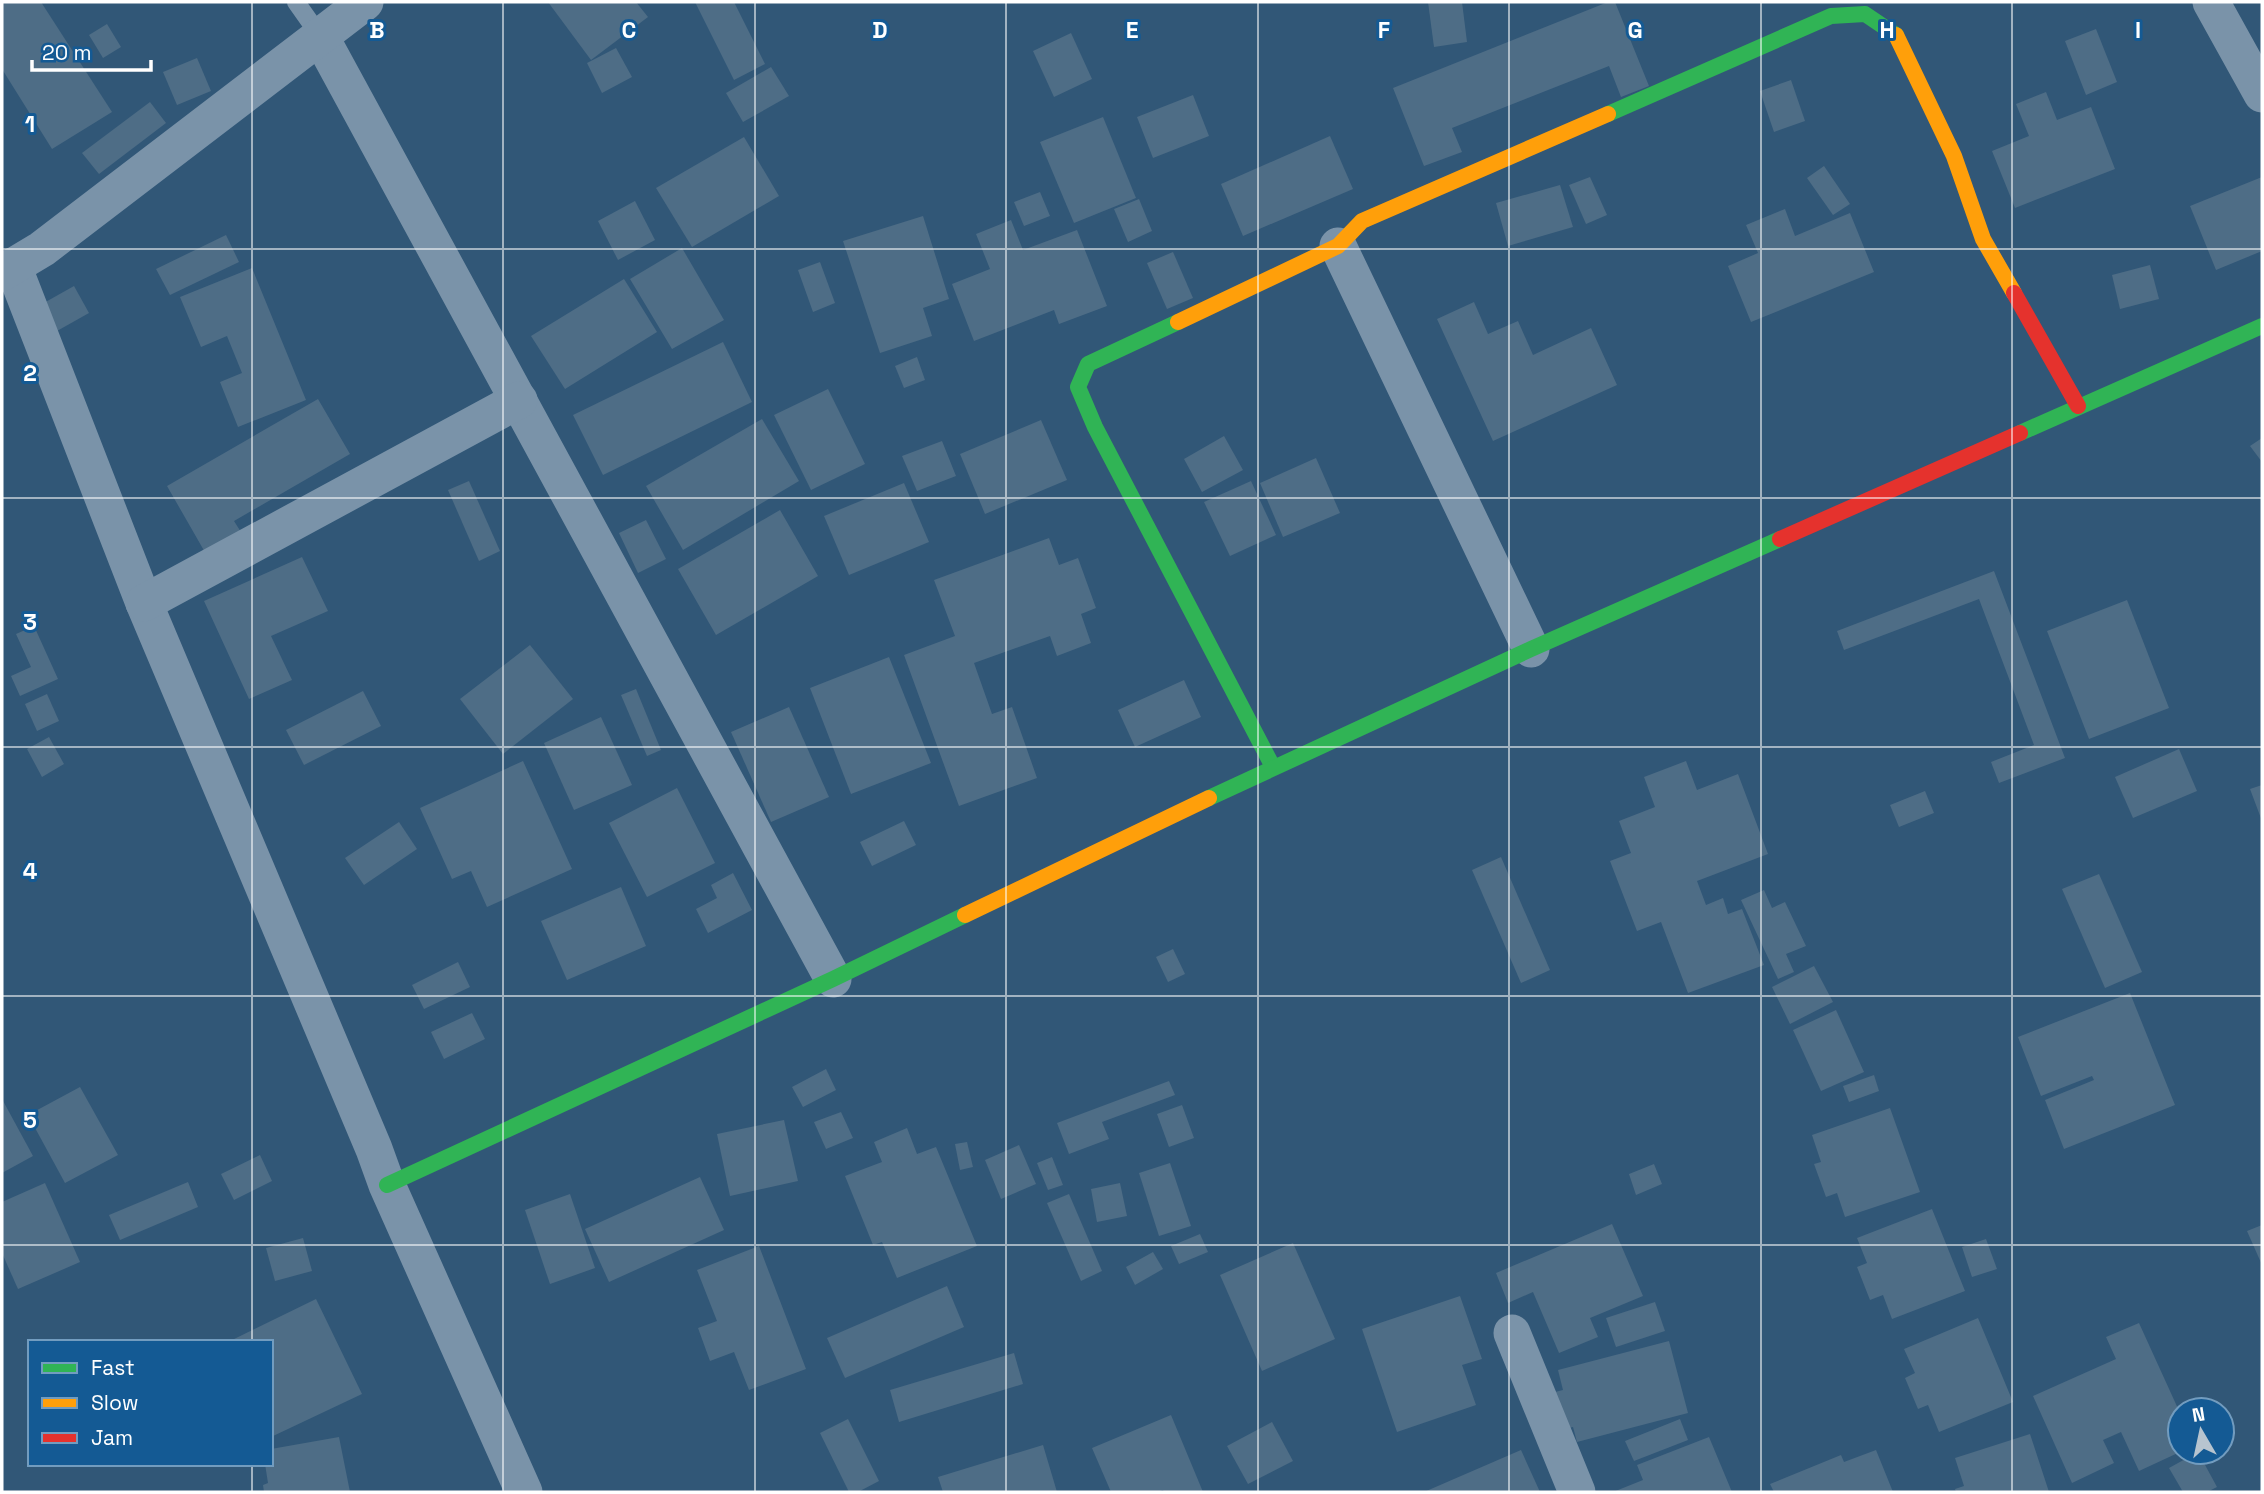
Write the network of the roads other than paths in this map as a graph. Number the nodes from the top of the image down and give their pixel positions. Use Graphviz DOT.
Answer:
graph roads {
  1 [pos="296,2"];
  2 [pos="365,2"];
  3 [pos="2211,2"];
  4 [pos="320,36"];
  5 [pos="2262,94"];
  6 [pos="1338,246"];
  7 [pos="7,269"];
  8 [pos="2262,326"];
  9 [pos="519,400"];
  10 [pos="2078,406"];
  11 [pos="144,603"];
  12 [pos="1531,649"];
  13 [pos="1273,767"];
  14 [pos="833,979"];
  15 [pos="387,1185"];
  16 [pos="1512,1333"];
  17 [pos="524,1492"];
  18 [pos="1577,1492"];
  1 -- 4 [label="lane"];
  2 -- 4 [label="street"];
  3 -- 5 [label="street"];
  4 -- 7 [label="street"];
  4 -- 9 [label="street"];
  6 -- 10 [label="street"];
  6 -- 12 [label="street"];
  6 -- 13 [label="street"];
  7 -- 11 [label="street"];
  8 -- 10 [label="street"];
  9 -- 11 [label="street"];
  9 -- 14 [label="street"];
  10 -- 12 [label="street"];
  11 -- 15 [label="street"];
  12 -- 13 [label="street"];
  13 -- 14 [label="street"];
  14 -- 15 [label="street"];
  15 -- 17 [label="street"];
  16 -- 18 [label="street"];
}
